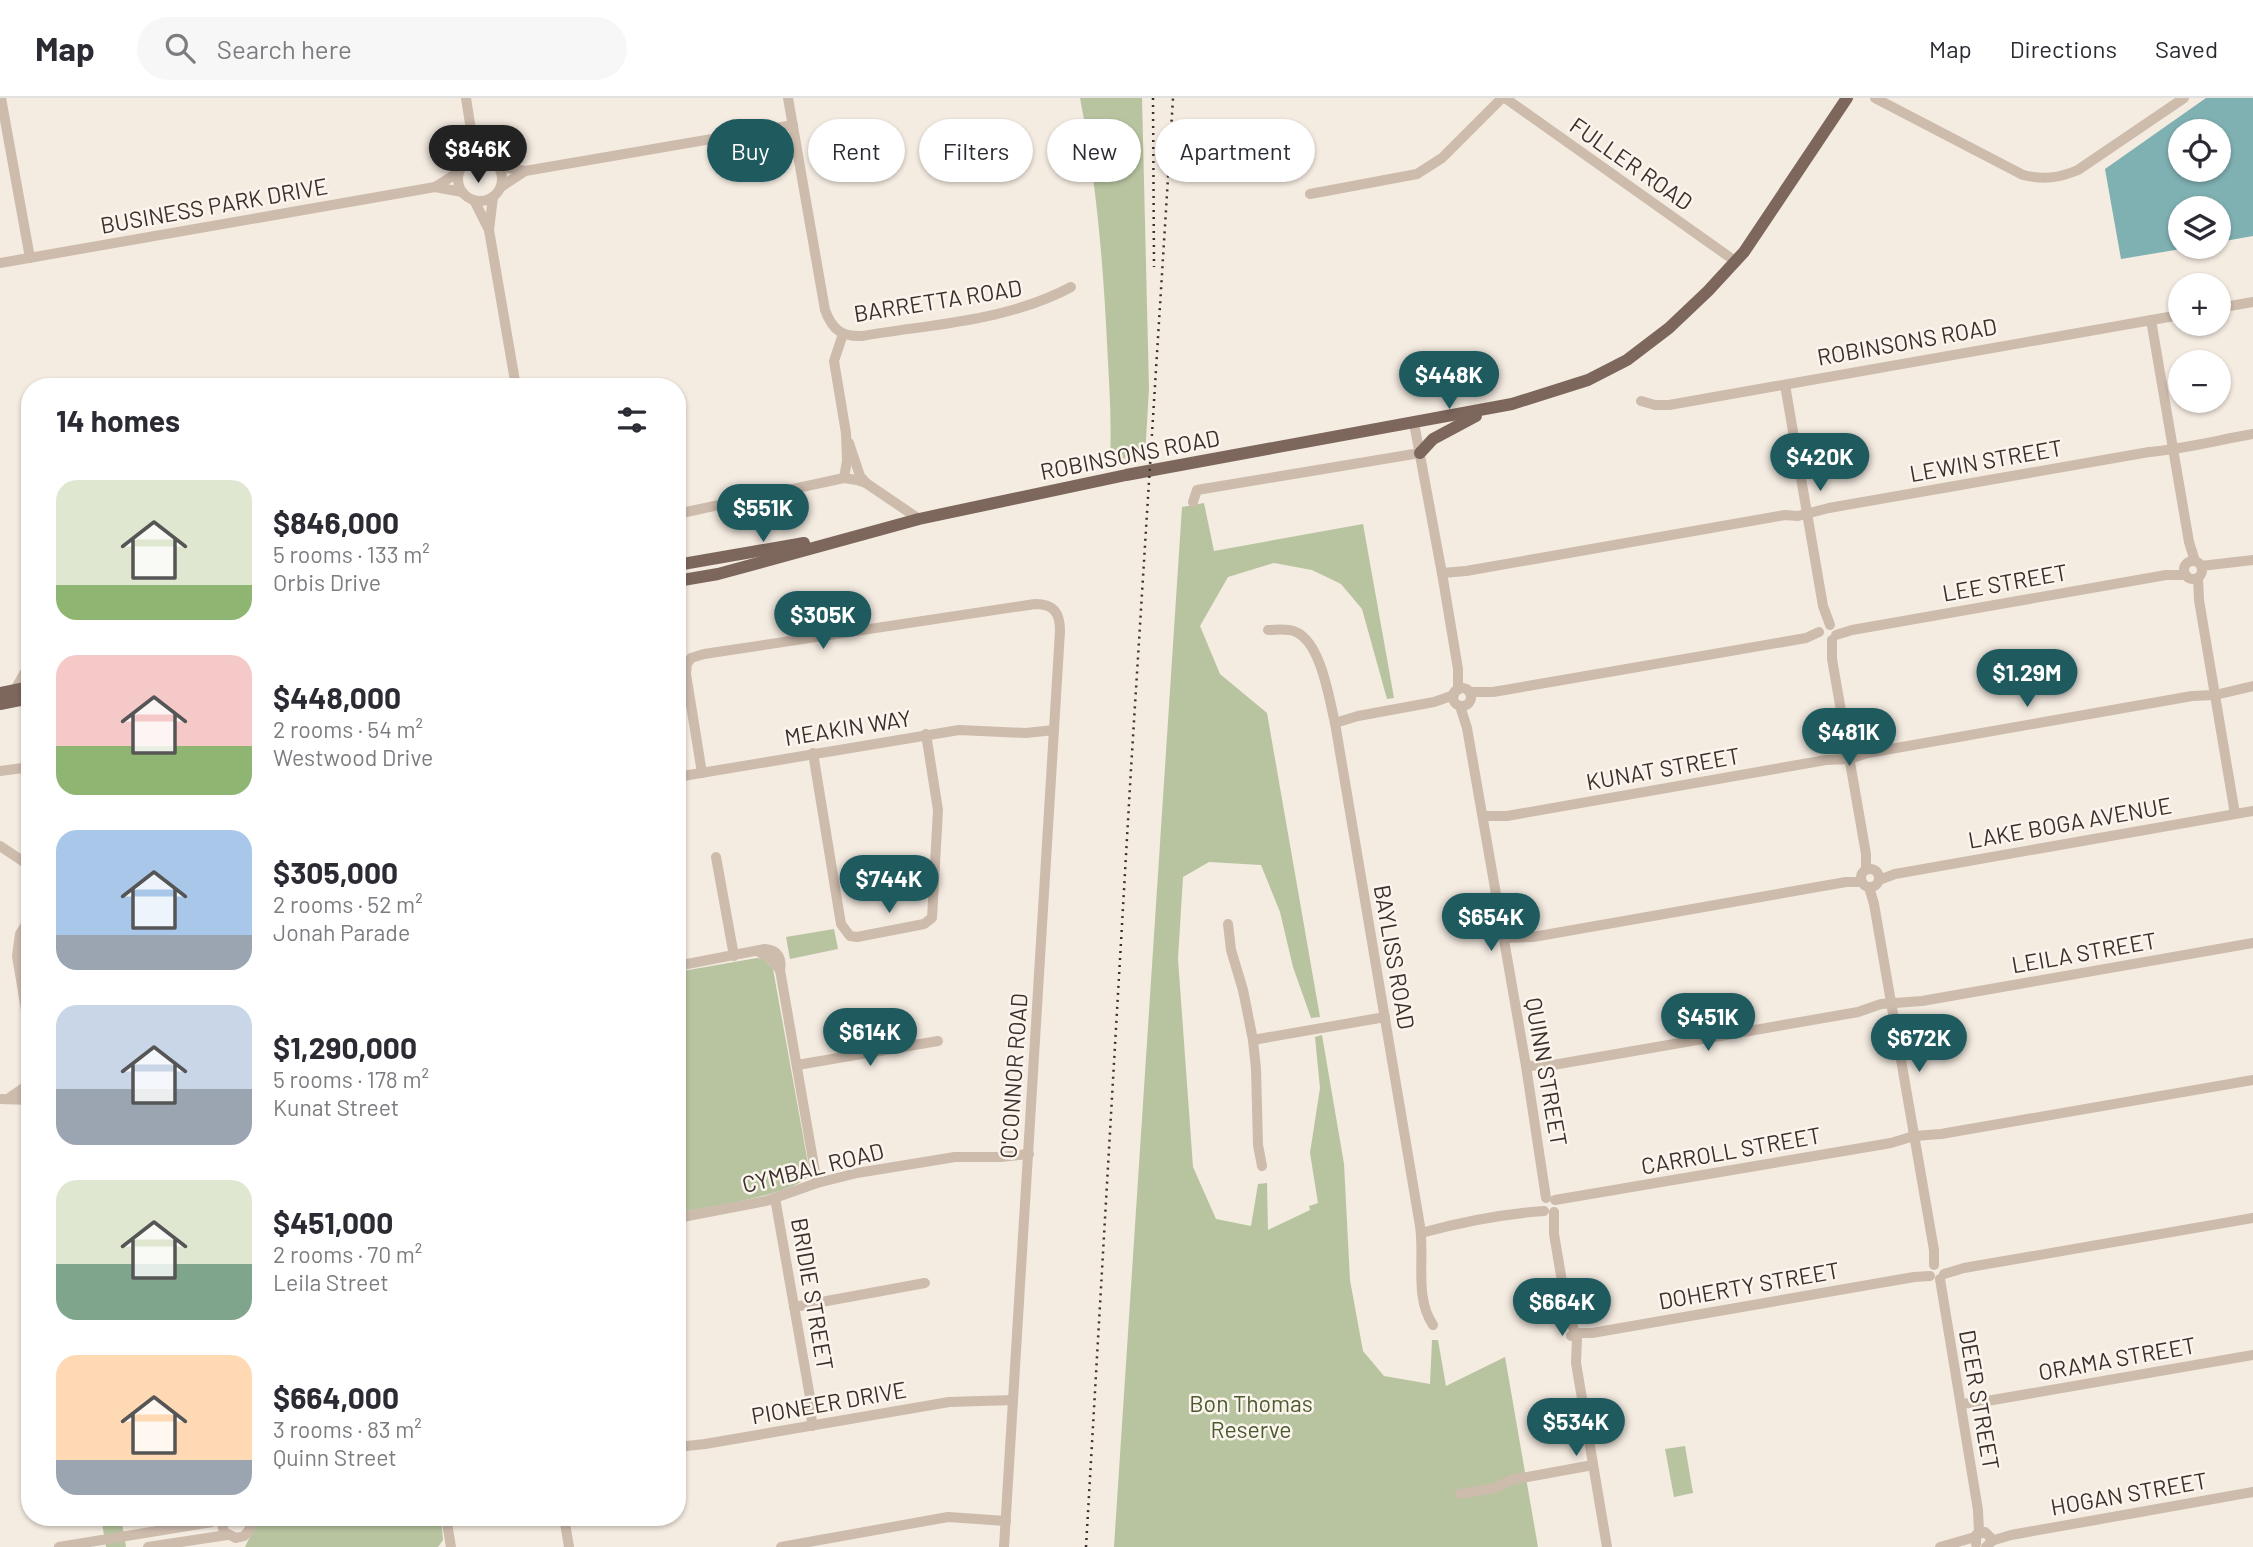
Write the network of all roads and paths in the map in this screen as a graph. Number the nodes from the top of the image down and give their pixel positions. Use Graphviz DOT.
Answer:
graph roads {
  1 [pos="1,98"];
  2 [pos="466,98"];
  3 [pos="788,98"];
  4 [pos="1504,98"];
  5 [pos="1847,98"];
  6 [pos="1875,98"];
  7 [pos="2184,98"];
  8 [pos="792,119"];
  9 [pos="471,130"];
  10 [pos="794,131"];
  11 [pos="707,140"];
  12 [pos="485,157"];
  13 [pos="467,161"];
  14 [pos="498,166"];
  15 [pos="525,171"];
  16 [pos="459,172"];
  17 [pos="435,187"];
  18 [pos="500,187"];
  19 [pos="462,192"];
  20 [pos="1310,194"];
  21 [pos="493,197"];
  22 [pos="474,200"];
  23 [pos="489,230"];
  24 [pos="30,258"];
  25 [pos="1735,261"];
  26 [pos="0,263"];
  27 [pos="1072,287"];
  28 [pos="2253,302"];
  29 [pos="2231,306"];
  30 [pos="2168,317"];
  31 [pos="2151,320"];
  32 [pos="843,334"];
  33 [pos="514,378"];
  34 [pos="1785,385"];
  35 [pos="1642,401"];
  36 [pos="1502,406"];
  37 [pos="1414,423"];
  38 [pos="846,433"];
  39 [pos="2253,434"];
  40 [pos="2173,448"];
  41 [pos="1420,453"];
  42 [pos="844,478"];
  43 [pos="866,483"];
  44 [pos="1193,502"];
  45 [pos="1807,511"];
  46 [pos="686,512"];
  47 [pos="919,519"];
  48 [pos="856,535"];
  49 [pos="2253,560"];
  50 [pos="686,563"];
  51 [pos="2193,570"];
  52 [pos="1442,576"];
  53 [pos="686,579"];
  54 [pos="1268,630"];
  55 [pos="1828,633"];
  56 [pos="21,679"];
  57 [pos="2253,685"];
  58 [pos="21,689"];
  59 [pos="15,690"];
  60 [pos="2214,692"];
  61 [pos="0,693"];
  62 [pos="1462,698"];
  63 [pos="21,700"];
  64 [pos="0,704"];
  65 [pos="1334,720"];
  66 [pos="926,734"];
  67 [pos="1054,735"];
  68 [pos="813,753"];
  69 [pos="1848,756"];
  70 [pos="21,768"];
  71 [pos="0,771"];
  72 [pos="702,773"];
  73 [pos="686,776"];
  74 [pos="2253,811"];
  75 [pos="2235,814"];
  76 [pos="1483,820"];
  77 [pos="0,846"];
  78 [pos="716,858"];
  79 [pos="21,860"];
  80 [pos="1870,878"];
  81 [pos="1228,924"];
  82 [pos="21,932"];
  83 [pos="1504,942"];
  84 [pos="2253,943"];
  85 [pos="734,956"];
  86 [pos="686,964"];
  87 [pos="21,980"];
  88 [pos="1891,1006"];
  89 [pos="1385,1017"];
  90 [pos="1253,1040"];
  91 [pos="939,1041"];
  92 [pos="797,1065"];
  93 [pos="1527,1070"];
  94 [pos="2253,1080"];
  95 [pos="21,1088"];
  96 [pos="4,1098"];
  97 [pos="1914,1139"];
  98 [pos="1028,1158"];
  99 [pos="1262,1166"];
  100 [pos="817,1183"];
  101 [pos="775,1198"];
  102 [pos="1550,1205"];
  103 [pos="686,1216"];
  104 [pos="2253,1218"];
  105 [pos="1421,1230"];
  106 [pos="1937,1272"];
  107 [pos="925,1283"];
  108 [pos="794,1307"];
  109 [pos="1433,1325"];
  110 [pos="1575,1336"];
  111 [pos="2253,1355"];
  112 [pos="1013,1404"];
  113 [pos="1961,1406"];
  114 [pos="815,1425"];
  115 [pos="686,1446"];
  116 [pos="1593,1465"];
  117 [pos="2253,1492"];
  118 [pos="1460,1494"];
  119 [pos="1006,1521"];
  120 [pos="188,1526"];
  121 [pos="222,1526"];
  122 [pos="448,1526"];
  123 [pos="566,1526"];
  124 [pos="228,1535"];
  125 [pos="243,1541"];
  126 [pos="1984,1541"];
  127 [pos="59,1547"];
  128 [pos="148,1547"];
  129 [pos="234,1547"];
  130 [pos="451,1547"];
  131 [pos="569,1547"];
  132 [pos="781,1547"];
  133 [pos="1004,1547"];
  134 [pos="1607,1547"];
  135 [pos="1940,1547"];
  1 -- 24 [label="street"];
  2 -- 9 [label="street"];
  3 -- 8 [label="street, BARRETTA ROAD"];
  4 -- 20 [label="street"];
  4 -- 25 [label="street, FULLER ROAD"];
  5 -- 25 [label="main road"];
  6 -- 7 [label="street"];
  9 -- 12 [label="street"];
  9 -- 13 [label="street"];
  10 -- 32 [label="street, BARRETTA ROAD"];
  11 -- 15 [label="street"];
  12 -- 13 [label="street"];
  12 -- 14 [label="street"];
  13 -- 16 [label="street"];
  14 -- 15 [label="street"];
  14 -- 18 [label="street"];
  15 -- 18 [label="street"];
  16 -- 17 [label="street, BUSINESS PARK DRIVE"];
  16 -- 19 [label="street"];
  17 -- 19 [label="street, BUSINESS PARK DRIVE"];
  17 -- 24 [label="street, BUSINESS PARK DRIVE"];
  18 -- 21 [label="street"];
  19 -- 22 [label="street"];
  21 -- 22 [label="street"];
  21 -- 23 [label="street"];
  22 -- 23 [label="street"];
  23 -- 33 [label="street"];
  24 -- 26 [label="street, BUSINESS PARK DRIVE"];
  25 -- 36 [label="main road"];
  27 -- 32 [label="street, BARRETTA ROAD"];
  28 -- 29 [label="street"];
  30 -- 31 [label="street, ROBINSONS ROAD"];
  31 -- 34 [label="street, ROBINSONS ROAD"];
  31 -- 40 [label="street"];
  32 -- 38 [label="street"];
  34 -- 35 [label="street, ROBINSONS ROAD"];
  34 -- 45 [label="street, DEER STREET"];
  36 -- 37 [label="main road, ROBINSONS ROAD"];
  36 -- 41 [label="main road"];
  37 -- 41 [label="street, QUINN STREET"];
  37 -- 47 [label="main road, ROBINSONS ROAD"];
  38 -- 42 [label="street"];
  38 -- 43 [label="street"];
  39 -- 40 [label="street, LEWIN STREET"];
  40 -- 45 [label="street, LEWIN STREET"];
  40 -- 51 [label="street"];
  41 -- 44 [label="street, ROBINSONS ROAD"];
  41 -- 52 [label="street, QUINN STREET"];
  42 -- 43 [label="street"];
  42 -- 46 [label="street"];
  43 -- 47 [label="street"];
  45 -- 52 [label="street, LEWIN STREET"];
  45 -- 55 [label="street, DEER STREET"];
  47 -- 48 [label="main road, ROBINSONS ROAD"];
  48 -- 50 [label="main road, ROBINSONS ROAD"];
  48 -- 53 [label="main road, ROBINSONS ROAD"];
  49 -- 51 [label="street, LEE STREET"];
  51 -- 55 [label="street, LEE STREET"];
  51 -- 60 [label="street"];
  52 -- 62 [label="street, QUINN STREET"];
  54 -- 65 [label="street, BAYLISS ROAD"];
  55 -- 62 [label="street, LEE STREET"];
  55 -- 69 [label="street, DEER STREET"];
  56 -- 59 [label="street"];
  57 -- 60 [label="street, KUNAT STREET"];
  58 -- 59 [label="main road"];
  59 -- 61 [label="main road"];
  60 -- 69 [label="street, KUNAT STREET"];
  60 -- 75 [label="street"];
  62 -- 65 [label="street, LEE STREET"];
  62 -- 76 [label="street, QUINN STREET"];
  63 -- 64 [label="main road"];
  65 -- 89 [label="street, BAYLISS ROAD"];
  66 -- 67 [label="street, MEAKIN WAY"];
  66 -- 68 [label="street, MEAKIN WAY"];
  66 -- 68 [label="street"];
  67 -- 72 [label="street, O'CONNOR ROAD"];
  67 -- 98 [label="street, O'CONNOR ROAD"];
  68 -- 72 [label="street, MEAKIN WAY"];
  69 -- 76 [label="street, KUNAT STREET"];
  69 -- 80 [label="street, DEER STREET"];
  70 -- 71 [label="street"];
  72 -- 73 [label="street, MEAKIN WAY"];
  74 -- 75 [label="street, LAKE BOGA AVENUE"];
  75 -- 80 [label="street, LAKE BOGA AVENUE"];
  76 -- 83 [label="street, QUINN STREET"];
  77 -- 79 [label="street"];
  78 -- 85 [label="street"];
  80 -- 83 [label="street, LAKE BOGA AVENUE"];
  80 -- 88 [label="street, DEER STREET"];
  81 -- 90 [label="street"];
  82 -- 87 [label="street"];
  83 -- 93 [label="street, QUINN STREET"];
  84 -- 88 [label="street, LEILA STREET"];
  85 -- 86 [label="street"];
  85 -- 92 [label="street"];
  88 -- 93 [label="street, LEILA STREET"];
  88 -- 97 [label="street, DEER STREET"];
  89 -- 90 [label="street"];
  89 -- 105 [label="street, BAYLISS ROAD"];
  90 -- 99 [label="street"];
  91 -- 92 [label="street"];
  92 -- 100 [label="street"];
  93 -- 102 [label="street, QUINN STREET"];
  94 -- 97 [label="street, CARROLL STREET"];
  95 -- 96 [label="street"];
  97 -- 102 [label="street, CARROLL STREET"];
  97 -- 106 [label="street, DEER STREET"];
  98 -- 100 [label="street, CYMBAL ROAD"];
  98 -- 112 [label="street, O'CONNOR ROAD"];
  100 -- 101 [label="street, CYMBAL ROAD"];
  101 -- 103 [label="street, CYMBAL ROAD"];
  101 -- 108 [label="street, BRIDIE STREET"];
  102 -- 105 [label="street, CARROLL STREET"];
  102 -- 110 [label="street, QUINN STREET"];
  104 -- 106 [label="street, DOHERTY STREET"];
  105 -- 109 [label="street, BAYLISS ROAD"];
  106 -- 110 [label="street, DOHERTY STREET"];
  106 -- 113 [label="street, DEER STREET"];
  107 -- 108 [label="street"];
  108 -- 114 [label="street, BRIDIE STREET"];
  110 -- 116 [label="street, QUINN STREET"];
  111 -- 113 [label="street, ORAMA STREET"];
  112 -- 114 [label="street, PIONEER DRIVE"];
  112 -- 119 [label="street, O'CONNOR ROAD"];
  113 -- 126 [label="street, DEER STREET"];
  114 -- 115 [label="street, PIONEER DRIVE"];
  116 -- 118 [label="street"];
  116 -- 134 [label="street, QUINN STREET"];
  117 -- 126 [label="street, HOGAN STREET"];
  119 -- 132 [label="street"];
  119 -- 133 [label="street, O'CONNOR ROAD"];
  120 -- 127 [label="street"];
  121 -- 124 [label="street"];
  122 -- 130 [label="street"];
  123 -- 131 [label="street"];
  124 -- 125 [label="street"];
  124 -- 128 [label="street"];
  124 -- 129 [label="street"];
  126 -- 135 [label="street, HOGAN STREET"];
}
